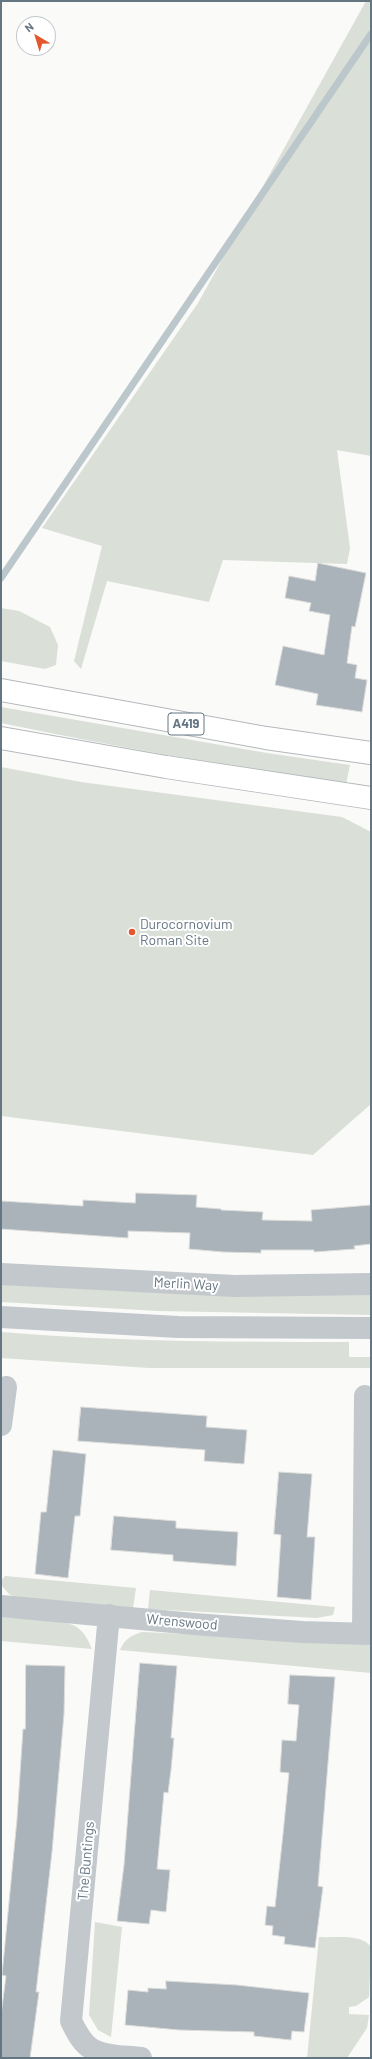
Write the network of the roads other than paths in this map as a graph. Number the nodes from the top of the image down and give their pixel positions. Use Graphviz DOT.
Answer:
graph roads {
  1 [pos="1,690"];
  2 [pos="1,738"];
  3 [pos="371,753"];
  4 [pos="371,798"];
  5 [pos="1,1274"];
  6 [pos="371,1284"];
  7 [pos="1,1317"];
  8 [pos="371,1328"];
  9 [pos="6,1387"];
  10 [pos="365,1396"];
  11 [pos="1,1425"];
  12 [pos="1,1606"];
  13 [pos="109,1616"];
  14 [pos="367,1633"];
  15 [pos="141,2058"];
  1 -- 3 [label="highway, A419"];
  2 -- 4 [label="highway"];
  5 -- 6 [label="street, Merlin Way"];
  7 -- 8 [label="street"];
  9 -- 11 [label="street"];
  10 -- 14 [label="street, Wrenswood"];
  12 -- 13 [label="street, Wrenswood"];
  13 -- 14 [label="street, Wrenswood"];
  13 -- 15 [label="street, The Buntings"];
}
